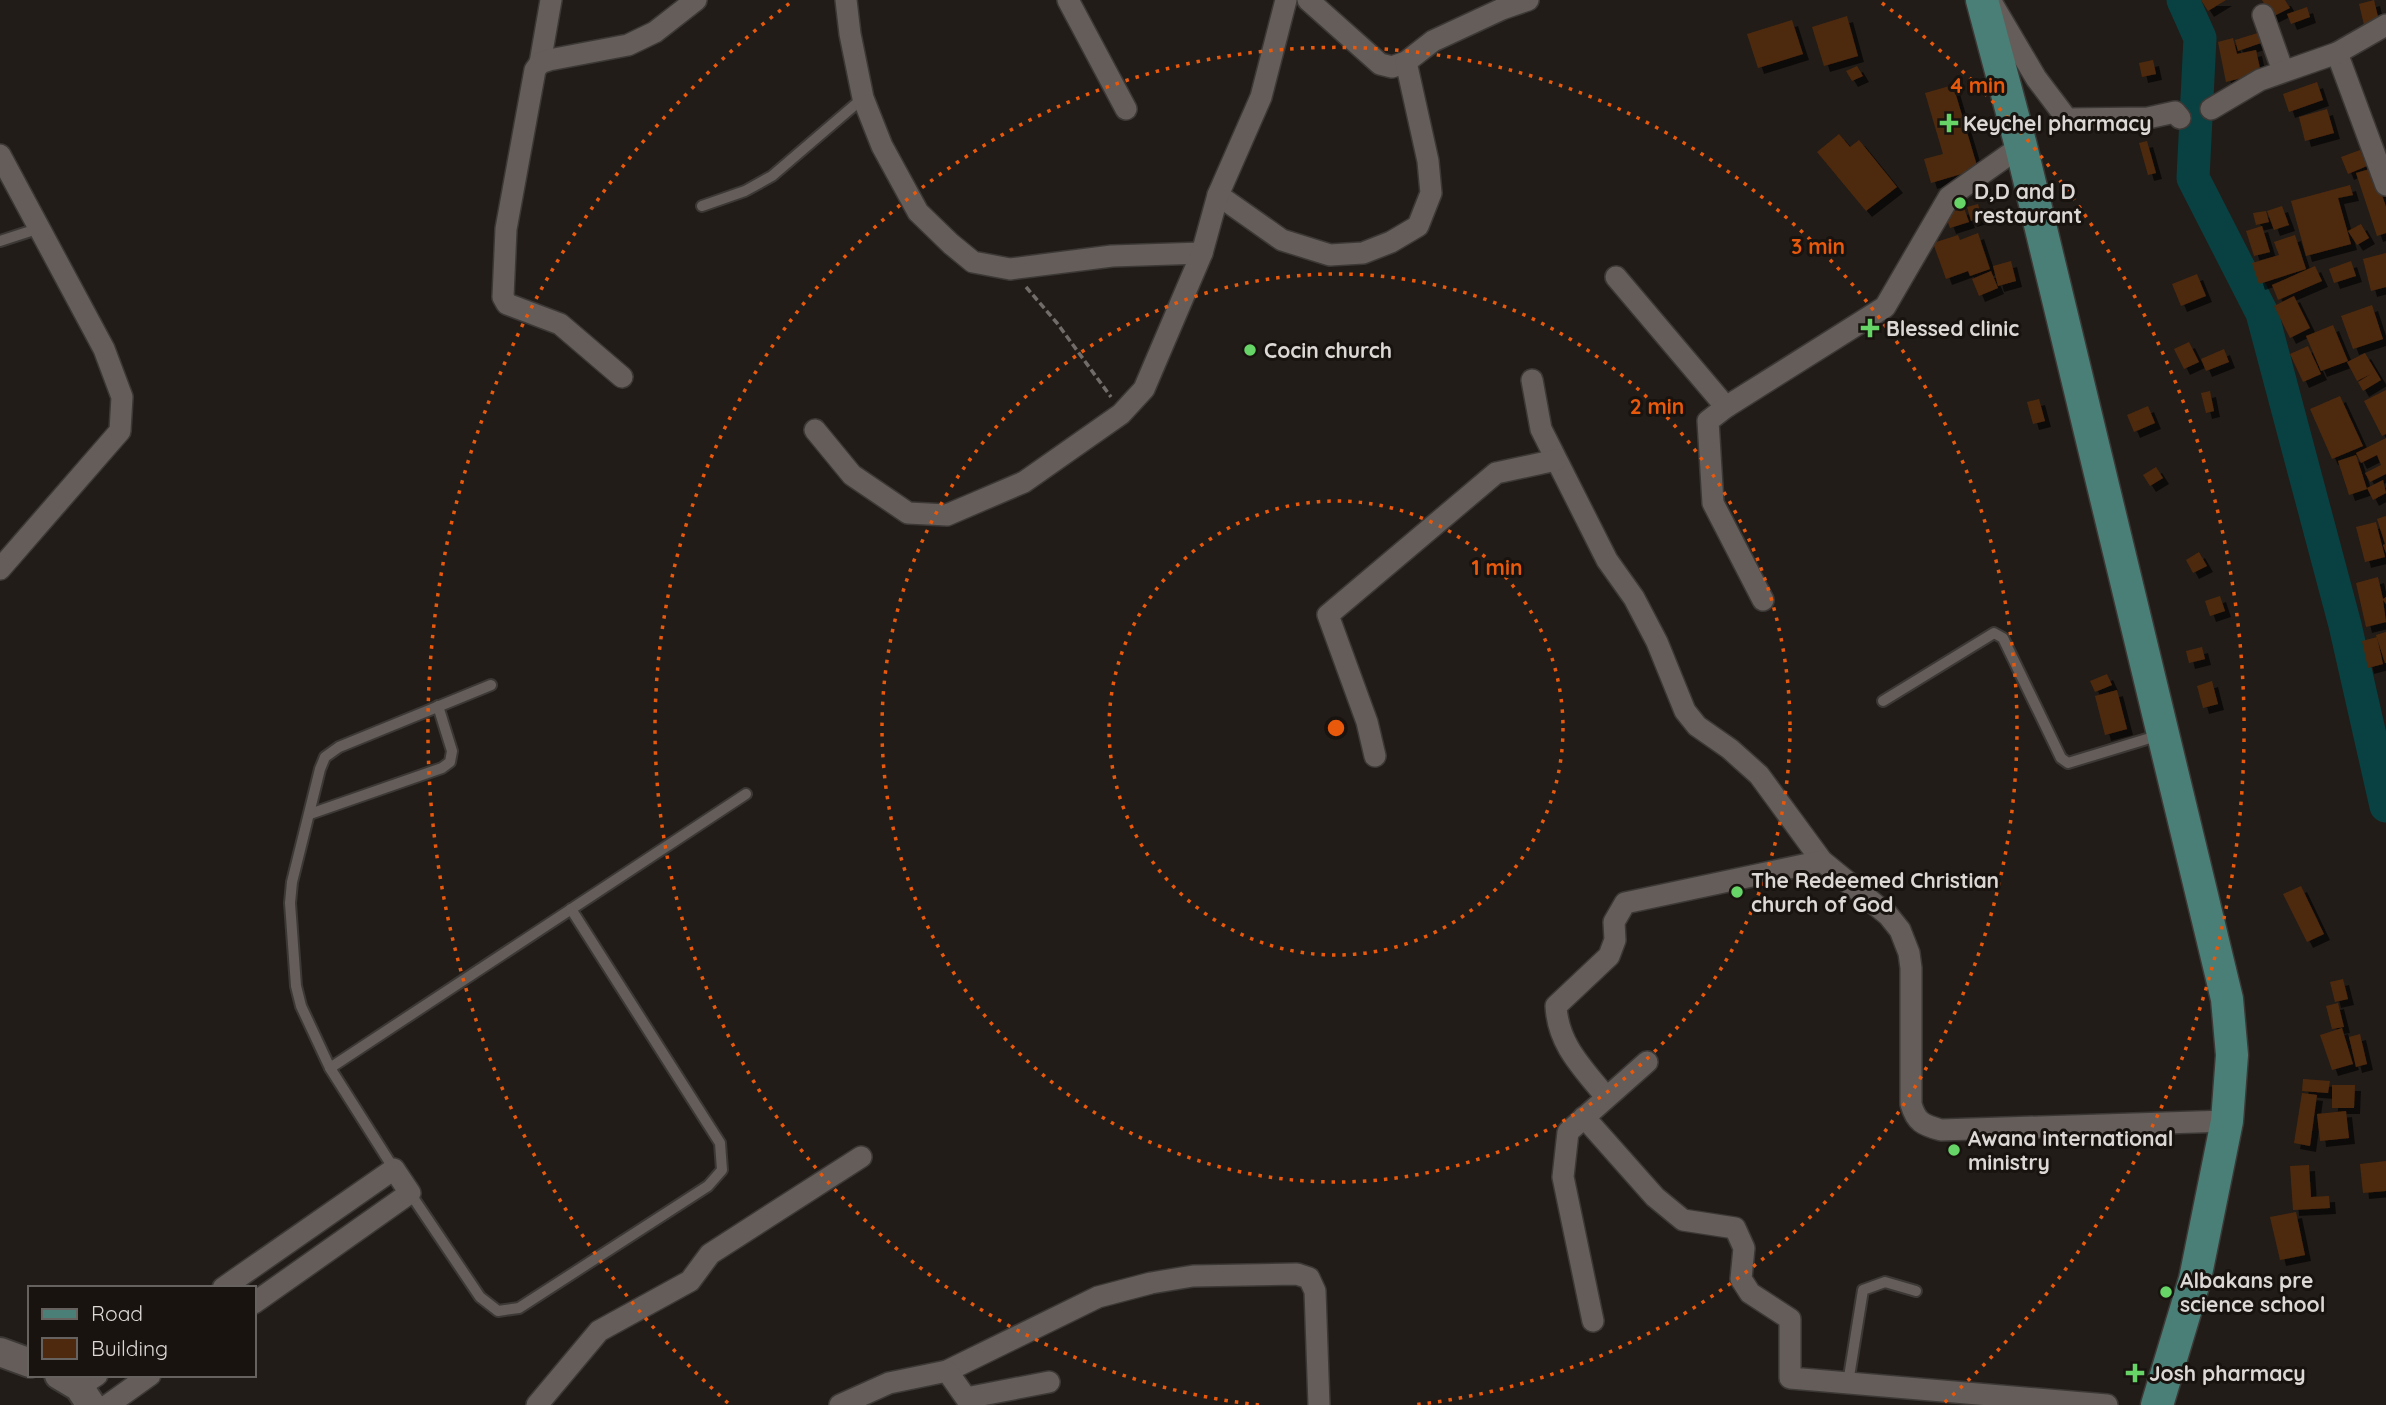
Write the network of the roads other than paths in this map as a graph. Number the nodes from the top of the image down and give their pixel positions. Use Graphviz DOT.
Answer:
graph roads {
  1 [pos="551,0"];
  2 [pos="696,0"];
  3 [pos="846,0"];
  4 [pos="1068,0"];
  5 [pos="1286,0"];
  6 [pos="1308,0"];
  7 [pos="1528,0"];
  8 [pos="1982,0"];
  9 [pos="1990,0"];
  10 [pos="1502,4"];
  11 [pos="2263,15"];
  12 [pos="2386,25"];
  13 [pos="2337,53"];
  14 [pos="1406,62"];
  15 [pos="540,63"];
  16 [pos="2283,71"];
  17 [pos="863,98"];
  18 [pos="1126,109"];
  19 [pos="2211,109"];
  20 [pos="2180,118"];
  21 [pos="2021,146"];
  22 [pos="0,155"];
  23 [pos="2386,185"];
  24 [pos="1218,195"];
  25 [pos="702,206"];
  26 [pos="40,228"];
  27 [pos="0,241"];
  28 [pos="1202,253"];
  29 [pos="1616,277"];
  30 [pos="622,377"];
  31 [pos="1531,380"];
  32 [pos="1726,407"];
  33 [pos="815,430"];
  34 [pos="1556,460"];
  35 [pos="0,569"];
  36 [pos="1763,600"];
  37 [pos="491,685"];
  38 [pos="1883,701"];
  39 [pos="438,706"];
  40 [pos="2162,734"];
  41 [pos="1375,756"];
  42 [pos="746,794"];
  43 [pos="310,814"];
  44 [pos="1822,861"];
  45 [pos="571,909"];
  46 [pos="1647,1062"];
  47 [pos="330,1068"];
  48 [pos="1606,1097"];
  49 [pos="1584,1117"];
  50 [pos="2227,1121"];
  51 [pos="861,1157"];
  52 [pos="394,1169"];
  53 [pos="410,1193"];
  54 [pos="226,1286"];
  55 [pos="1916,1291"];
  56 [pos="256,1302"];
  57 [pos="1593,1321"];
  58 [pos="0,1352"];
  59 [pos="28,1362"];
  60 [pos="947,1371"];
  61 [pos="147,1377"];
  62 [pos="1049,1382"];
  63 [pos="1848,1383"];
  64 [pos="969,1402"];
  65 [pos="108,1405"];
  66 [pos="537,1405"];
  67 [pos="840,1405"];
  68 [pos="1319,1405"];
  69 [pos="2107,1405"];
  70 [pos="2157,1405"];
  1 -- 15 [label="street"];
  2 -- 15 [label="street"];
  3 -- 17 [label="street"];
  4 -- 18 [label="street"];
  5 -- 24 [label="street"];
  6 -- 14 [label="street"];
  7 -- 10 [label="street"];
  8 -- 21 [label="main road"];
  9 -- 20 [label="street"];
  10 -- 14 [label="street"];
  11 -- 16 [label="street"];
  12 -- 13 [label="street"];
  13 -- 16 [label="street"];
  13 -- 23 [label="street"];
  14 -- 24 [label="street"];
  15 -- 30 [label="street"];
  16 -- 19 [label="street"];
  17 -- 25 [label="lane"];
  17 -- 28 [label="street"];
  21 -- 32 [label="street"];
  21 -- 40 [label="main road"];
  22 -- 26 [label="street"];
  24 -- 28 [label="street"];
  26 -- 27 [label="lane"];
  26 -- 35 [label="street"];
  28 -- 33 [label="street"];
  29 -- 32 [label="street"];
  31 -- 34 [label="street"];
  32 -- 36 [label="street"];
  34 -- 41 [label="street"];
  34 -- 44 [label="street"];
  37 -- 39 [label="lane"];
  38 -- 40 [label="lane"];
  39 -- 43 [label="lane"];
  39 -- 43 [label="lane"];
  40 -- 50 [label="main road"];
  42 -- 45 [label="lane"];
  43 -- 47 [label="lane"];
  44 -- 48 [label="street"];
  44 -- 50 [label="street"];
  45 -- 47 [label="lane"];
  45 -- 53 [label="lane"];
  46 -- 48 [label="street"];
  47 -- 52 [label="lane"];
  48 -- 49 [label="street"];
  49 -- 57 [label="street"];
  49 -- 63 [label="street"];
  50 -- 70 [label="main road"];
  51 -- 66 [label="street"];
  52 -- 53 [label="street"];
  52 -- 54 [label="street"];
  53 -- 56 [label="street"];
  55 -- 63 [label="lane"];
  58 -- 59 [label="street"];
  60 -- 64 [label="street"];
  60 -- 67 [label="street"];
  60 -- 68 [label="street"];
  61 -- 65 [label="street"];
  62 -- 64 [label="street"];
  63 -- 69 [label="street"];
}
